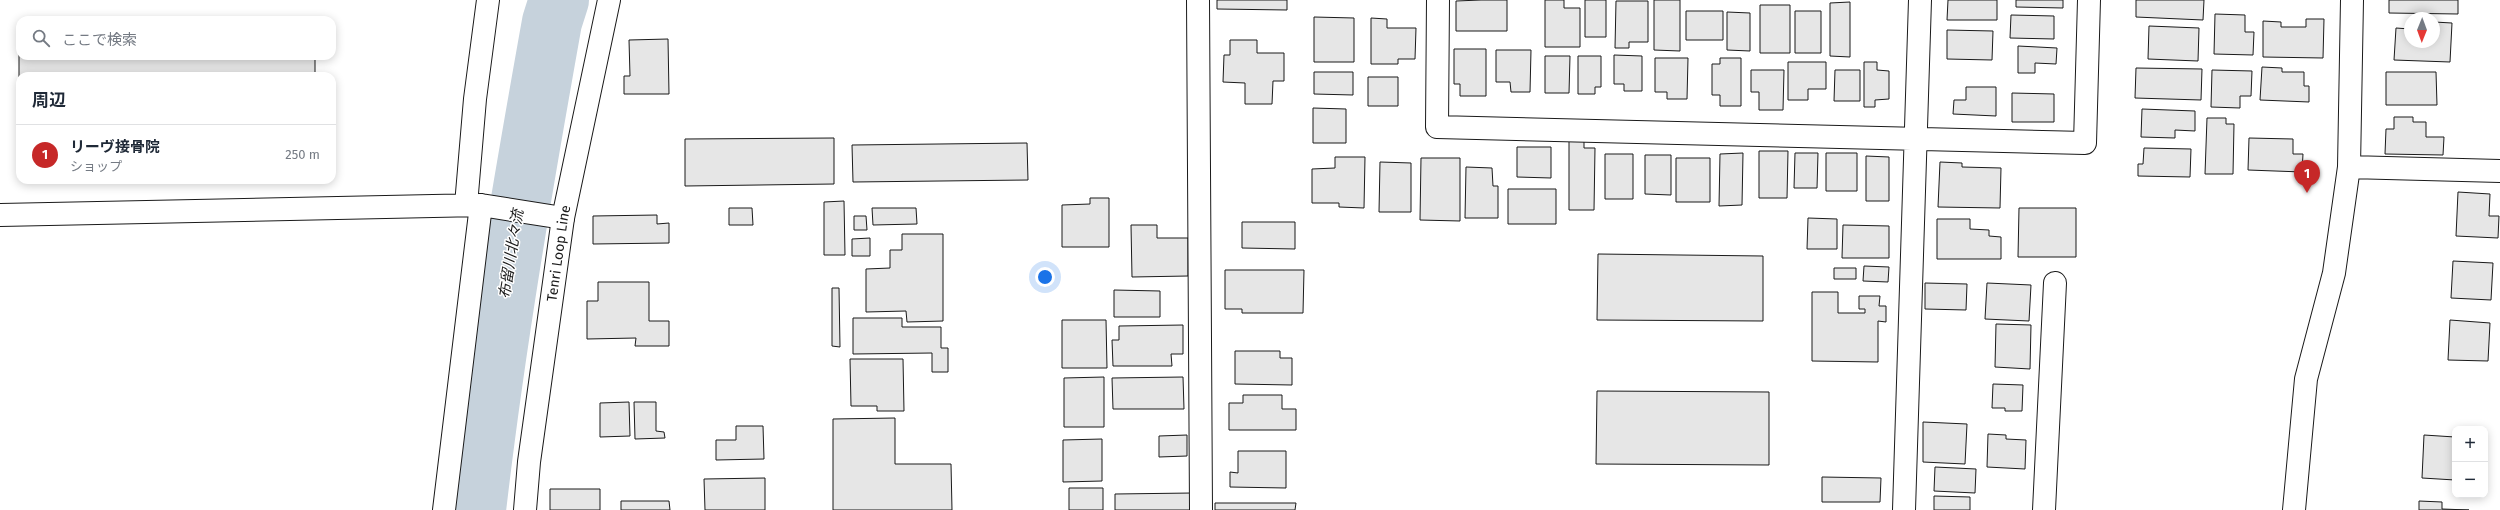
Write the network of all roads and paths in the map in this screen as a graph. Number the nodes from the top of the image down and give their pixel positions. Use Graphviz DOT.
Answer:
graph roads {
  1 [pos="488,0"];
  2 [pos="609,0"];
  3 [pos="1198,0"];
  4 [pos="1438,0"];
  5 [pos="1920,0"];
  6 [pos="2089,0"];
  7 [pos="2352,0"];
  8 [pos="1916,139"];
  9 [pos="2349,167"];
  10 [pos="2500,171"];
  11 [pos="474,205"];
  12 [pos="0,214"];
  13 [pos="564,218"];
  14 [pos="2055,283"];
  15 [pos="444,510"];
  16 [pos="525,510"];
  17 [pos="1201,510"];
  18 [pos="1904,510"];
  19 [pos="2044,510"];
  20 [pos="2294,510"];
  1 -- 11 [label="street"];
  2 -- 13 [label="street, Tenri Loop Line"];
  3 -- 17 [label="street"];
  4 -- 8 [label="street"];
  5 -- 8 [label="street"];
  6 -- 8 [label="street"];
  7 -- 9 [label="street"];
  8 -- 18 [label="street"];
  9 -- 10 [label="street"];
  9 -- 20 [label="street"];
  11 -- 12 [label="street"];
  11 -- 13 [label="street"];
  11 -- 15 [label="street"];
  13 -- 16 [label="street, Tenri Loop Line"];
  14 -- 19 [label="street"];
}
